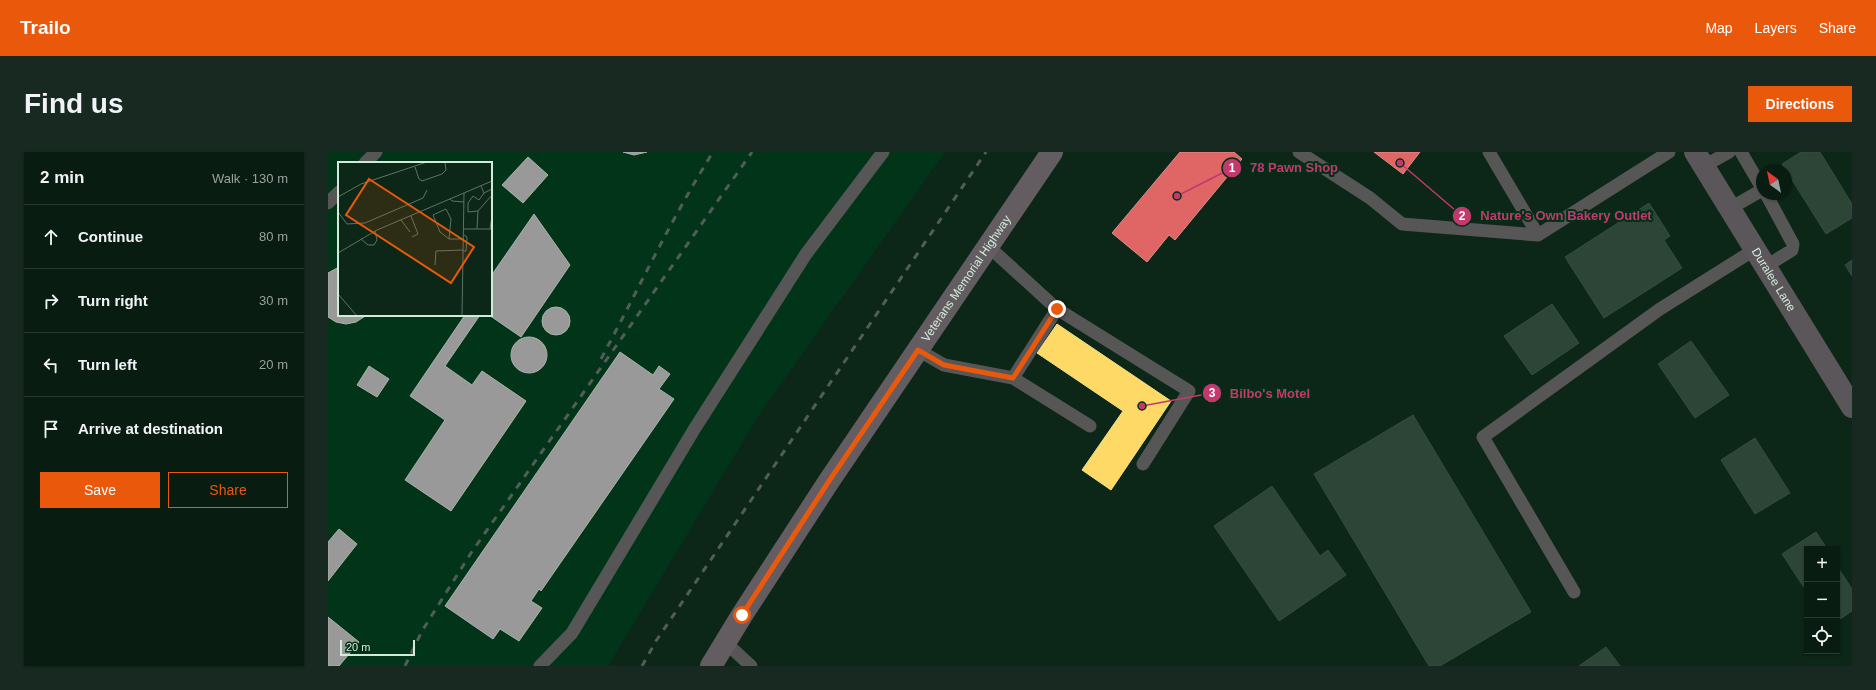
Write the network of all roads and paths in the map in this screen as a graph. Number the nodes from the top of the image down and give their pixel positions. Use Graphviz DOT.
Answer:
graph roads {
  1 [pos="376,152"];
  2 [pos="883,152"];
  3 [pos="1052,152"];
  4 [pos="1299,152"];
  5 [pos="1489,152"];
  6 [pos="1668,152"];
  7 [pos="1729,152"];
  8 [pos="1741,152"];
  9 [pos="1699,159"];
  10 [pos="366,162"];
  11 [pos="1756,178"];
  12 [pos="338,193"];
  13 [pos="1756,193"];
  14 [pos="1769,200"];
  15 [pos="328,203"];
  16 [pos="1729,209"];
  17 [pos="1538,235"];
  18 [pos="988,246"];
  19 [pos="1760,258"];
  20 [pos="1057,309"];
  21 [pos="918,350"];
  22 [pos="1013,378"];
  23 [pos="1852,407"];
  24 [pos="1090,426"];
  25 [pos="1143,464"];
  26 [pos="1574,592"];
  27 [pos="725,642"];
  28 [pos="540,666"];
  29 [pos="711,666"];
  30 [pos="751,666"];
  1 -- 10 [label="lane"];
  2 -- 28 [label="lane"];
  3 -- 18 [label="main road, Veterans Memorial Highway"];
  4 -- 17 [label="lane"];
  5 -- 17 [label="lane"];
  6 -- 17 [label="lane"];
  7 -- 9 [label="lane"];
  8 -- 11 [label="lane"];
  9 -- 16 [label="street, Duralee Lane"];
  12 -- 15 [label="lane"];
  13 -- 16 [label="lane"];
  14 -- 19 [label="lane"];
  16 -- 19 [label="street, Duralee Lane"];
  18 -- 20 [label="lane"];
  18 -- 21 [label="main road, Veterans Memorial Highway"];
  19 -- 23 [label="street, Duralee Lane"];
  19 -- 26 [label="lane"];
  20 -- 22 [label="lane"];
  20 -- 25 [label="lane"];
  21 -- 22 [label="lane"];
  21 -- 27 [label="main road, Veterans Memorial Highway"];
  22 -- 24 [label="lane"];
  27 -- 29 [label="main road, Veterans Memorial Highway"];
  27 -- 30 [label="lane"];
}
